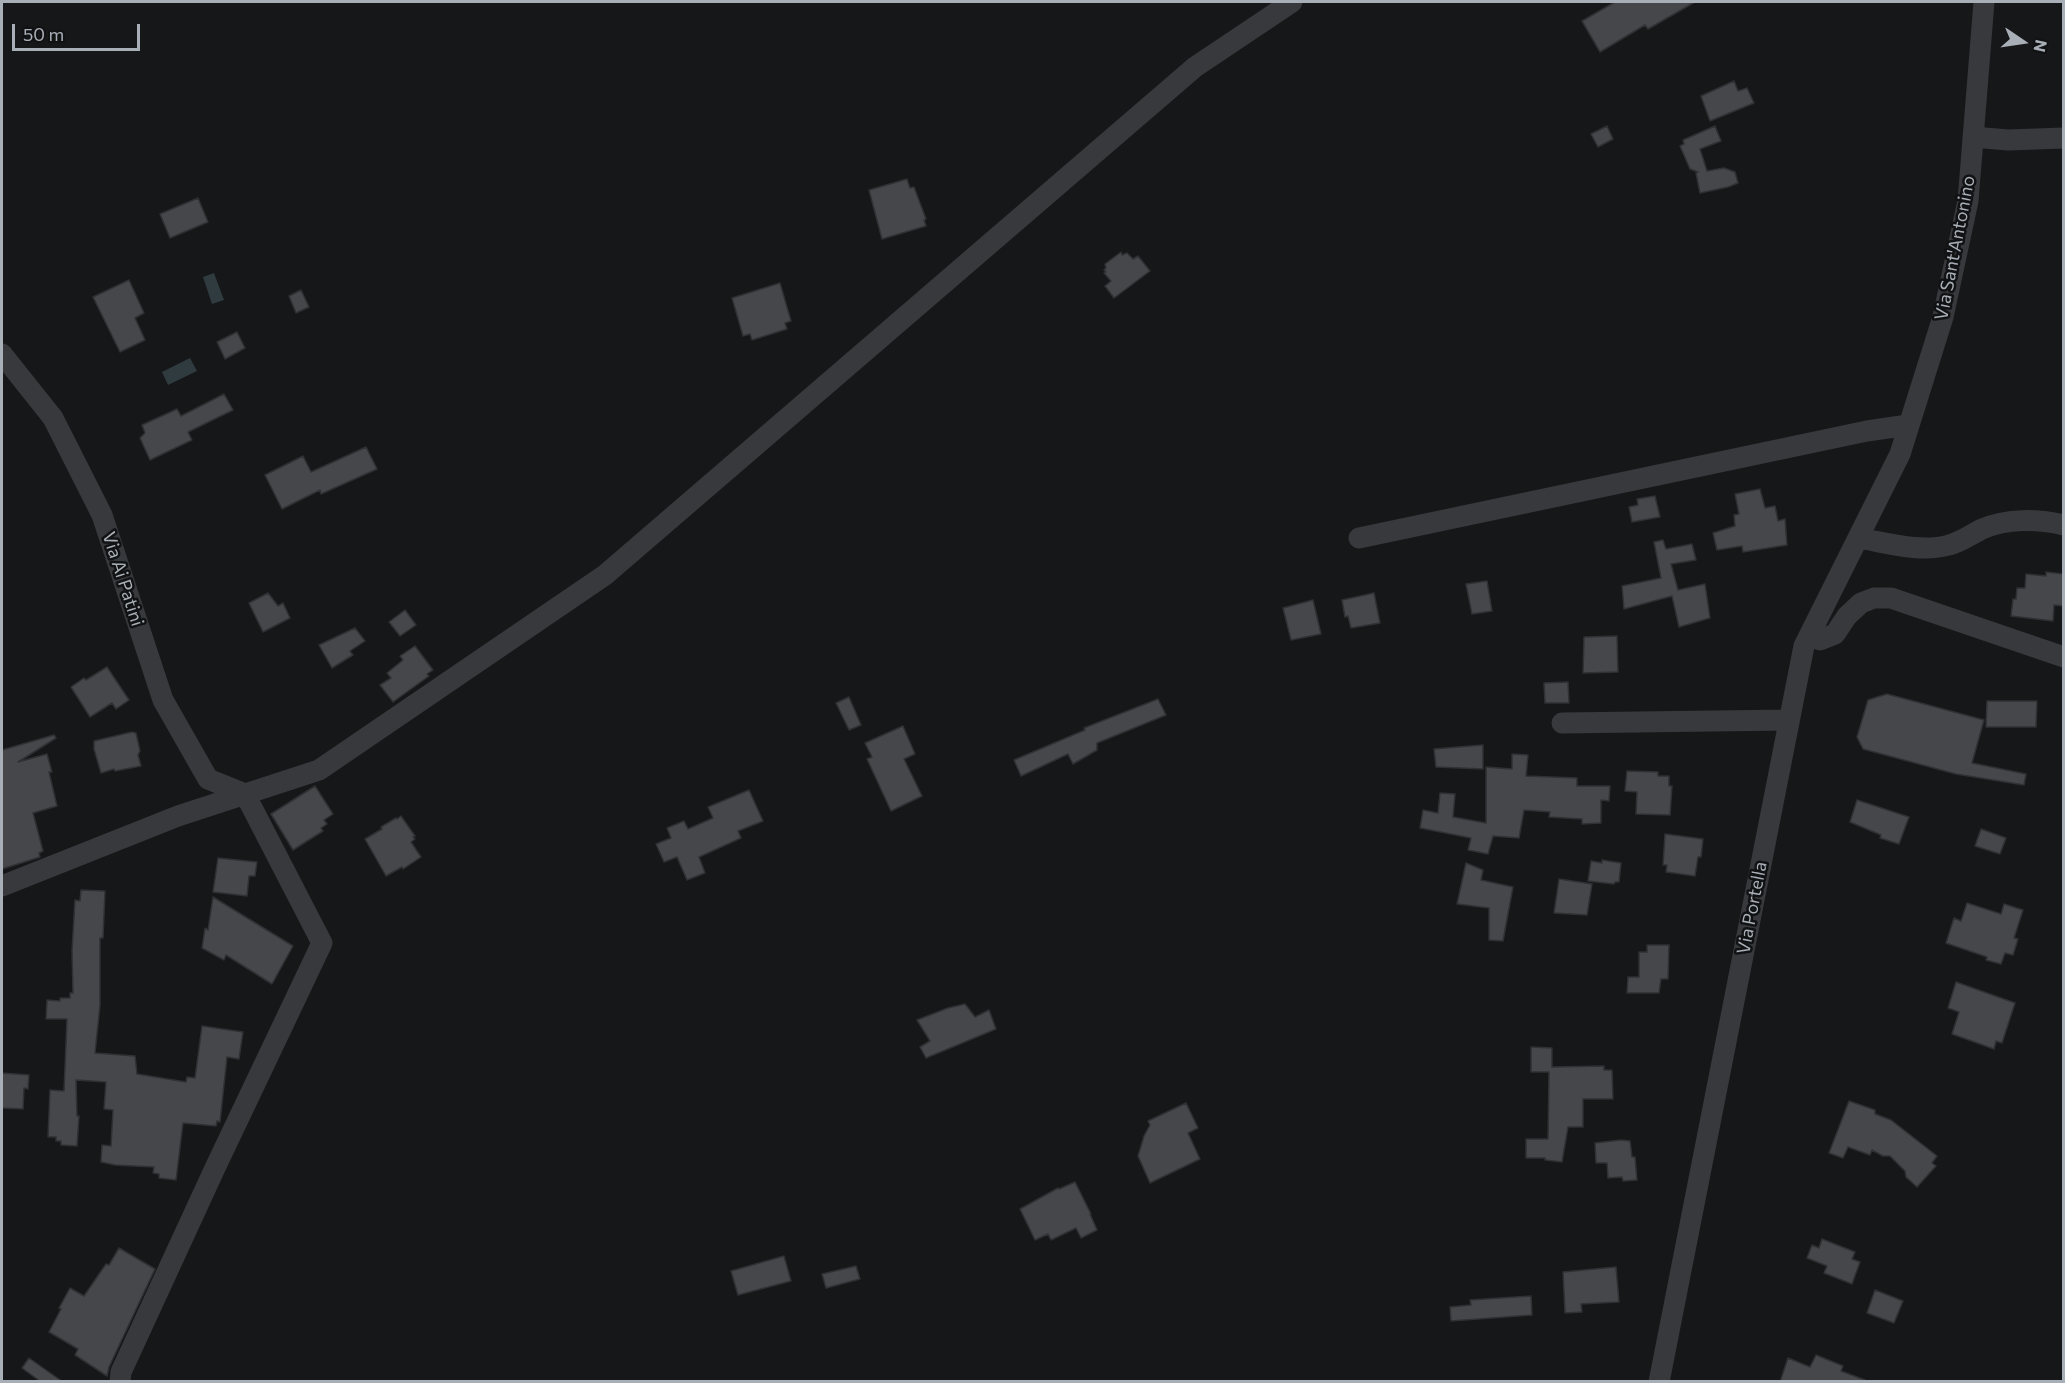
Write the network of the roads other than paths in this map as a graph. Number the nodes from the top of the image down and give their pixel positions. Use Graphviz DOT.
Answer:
graph roads {
  1 [pos="1292,2"];
  2 [pos="1984,2"];
  3 [pos="1973,137"];
  4 [pos="2064,138"];
  5 [pos="2,354"];
  6 [pos="1908,425"];
  7 [pos="1900,454"];
  8 [pos="2064,525"];
  9 [pos="1359,538"];
  10 [pos="1858,538"];
  11 [pos="1809,636"];
  12 [pos="2064,657"];
  13 [pos="1789,720"];
  14 [pos="1562,723"];
  15 [pos="245,794"];
  16 [pos="2,886"];
  17 [pos="120,1382"];
  18 [pos="1659,1382"];
  1 -- 15 [label="street"];
  2 -- 3 [label="street, Via Sant'Antonino"];
  3 -- 4 [label="street"];
  3 -- 6 [label="street, Via Sant'Antonino"];
  5 -- 15 [label="street, Via Ai Patini"];
  6 -- 7 [label="street, Via Sant'Antonino"];
  6 -- 9 [label="street"];
  7 -- 10 [label="street, Via Portella"];
  8 -- 10 [label="street"];
  10 -- 11 [label="street, Via Portella"];
  11 -- 12 [label="street"];
  11 -- 13 [label="street, Via Portella"];
  13 -- 14 [label="street"];
  13 -- 18 [label="street, Via Portella"];
  15 -- 16 [label="street"];
  15 -- 17 [label="street"];
}
